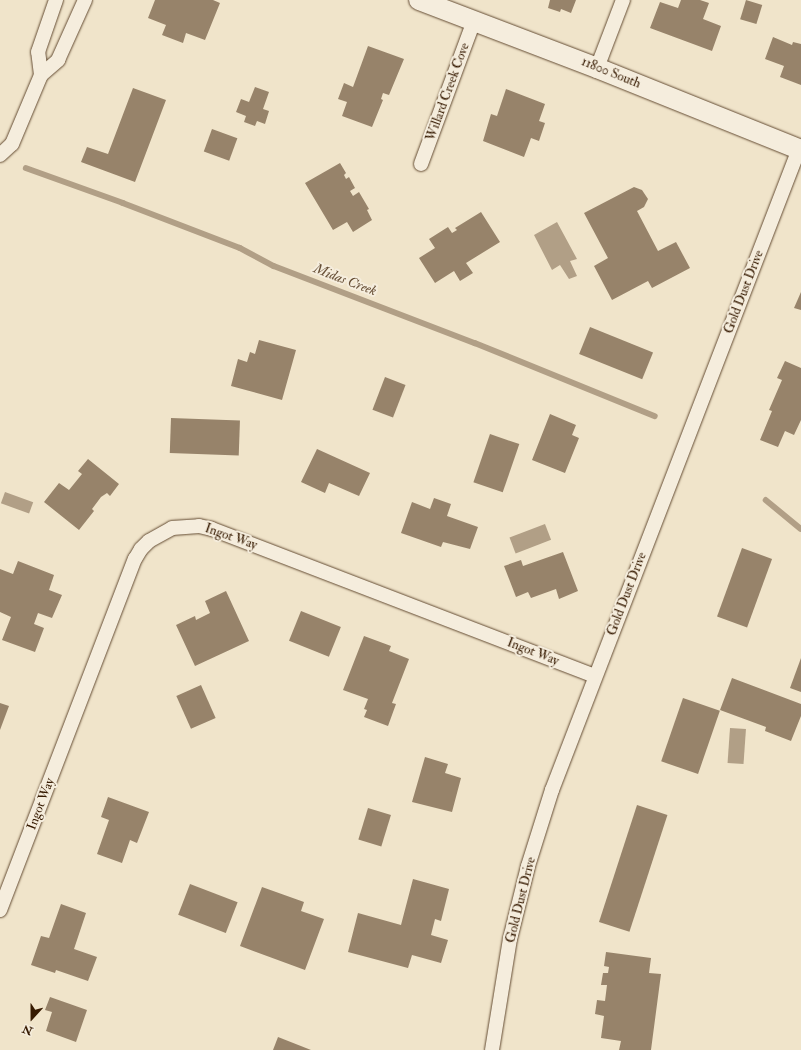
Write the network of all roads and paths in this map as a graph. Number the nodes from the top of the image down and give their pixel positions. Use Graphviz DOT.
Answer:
graph roads {
  1 [pos="56,0"];
  2 [pos="85,0"];
  3 [pos="419,0"];
  4 [pos="623,0"];
  5 [pos="474,21"];
  6 [pos="597,68"];
  7 [pos="41,75"];
  8 [pos="800,149"];
  9 [pos="0,155"];
  10 [pos="421,164"];
  11 [pos="595,676"];
  12 [pos="0,910"];
  13 [pos="492,1050"];
  1 -- 7 [label="street"];
  2 -- 7 [label="street"];
  3 -- 5 [label="main road, 11800 South"];
  4 -- 6 [label="street"];
  5 -- 6 [label="main road, 11800 South"];
  5 -- 10 [label="street, Willard Creek Cove"];
  6 -- 8 [label="main road, 11800 South"];
  7 -- 9 [label="street"];
  8 -- 11 [label="street, Gold Dust Drive"];
  11 -- 12 [label="street, Ingot Way"];
  11 -- 13 [label="street, Gold Dust Drive"];
}
